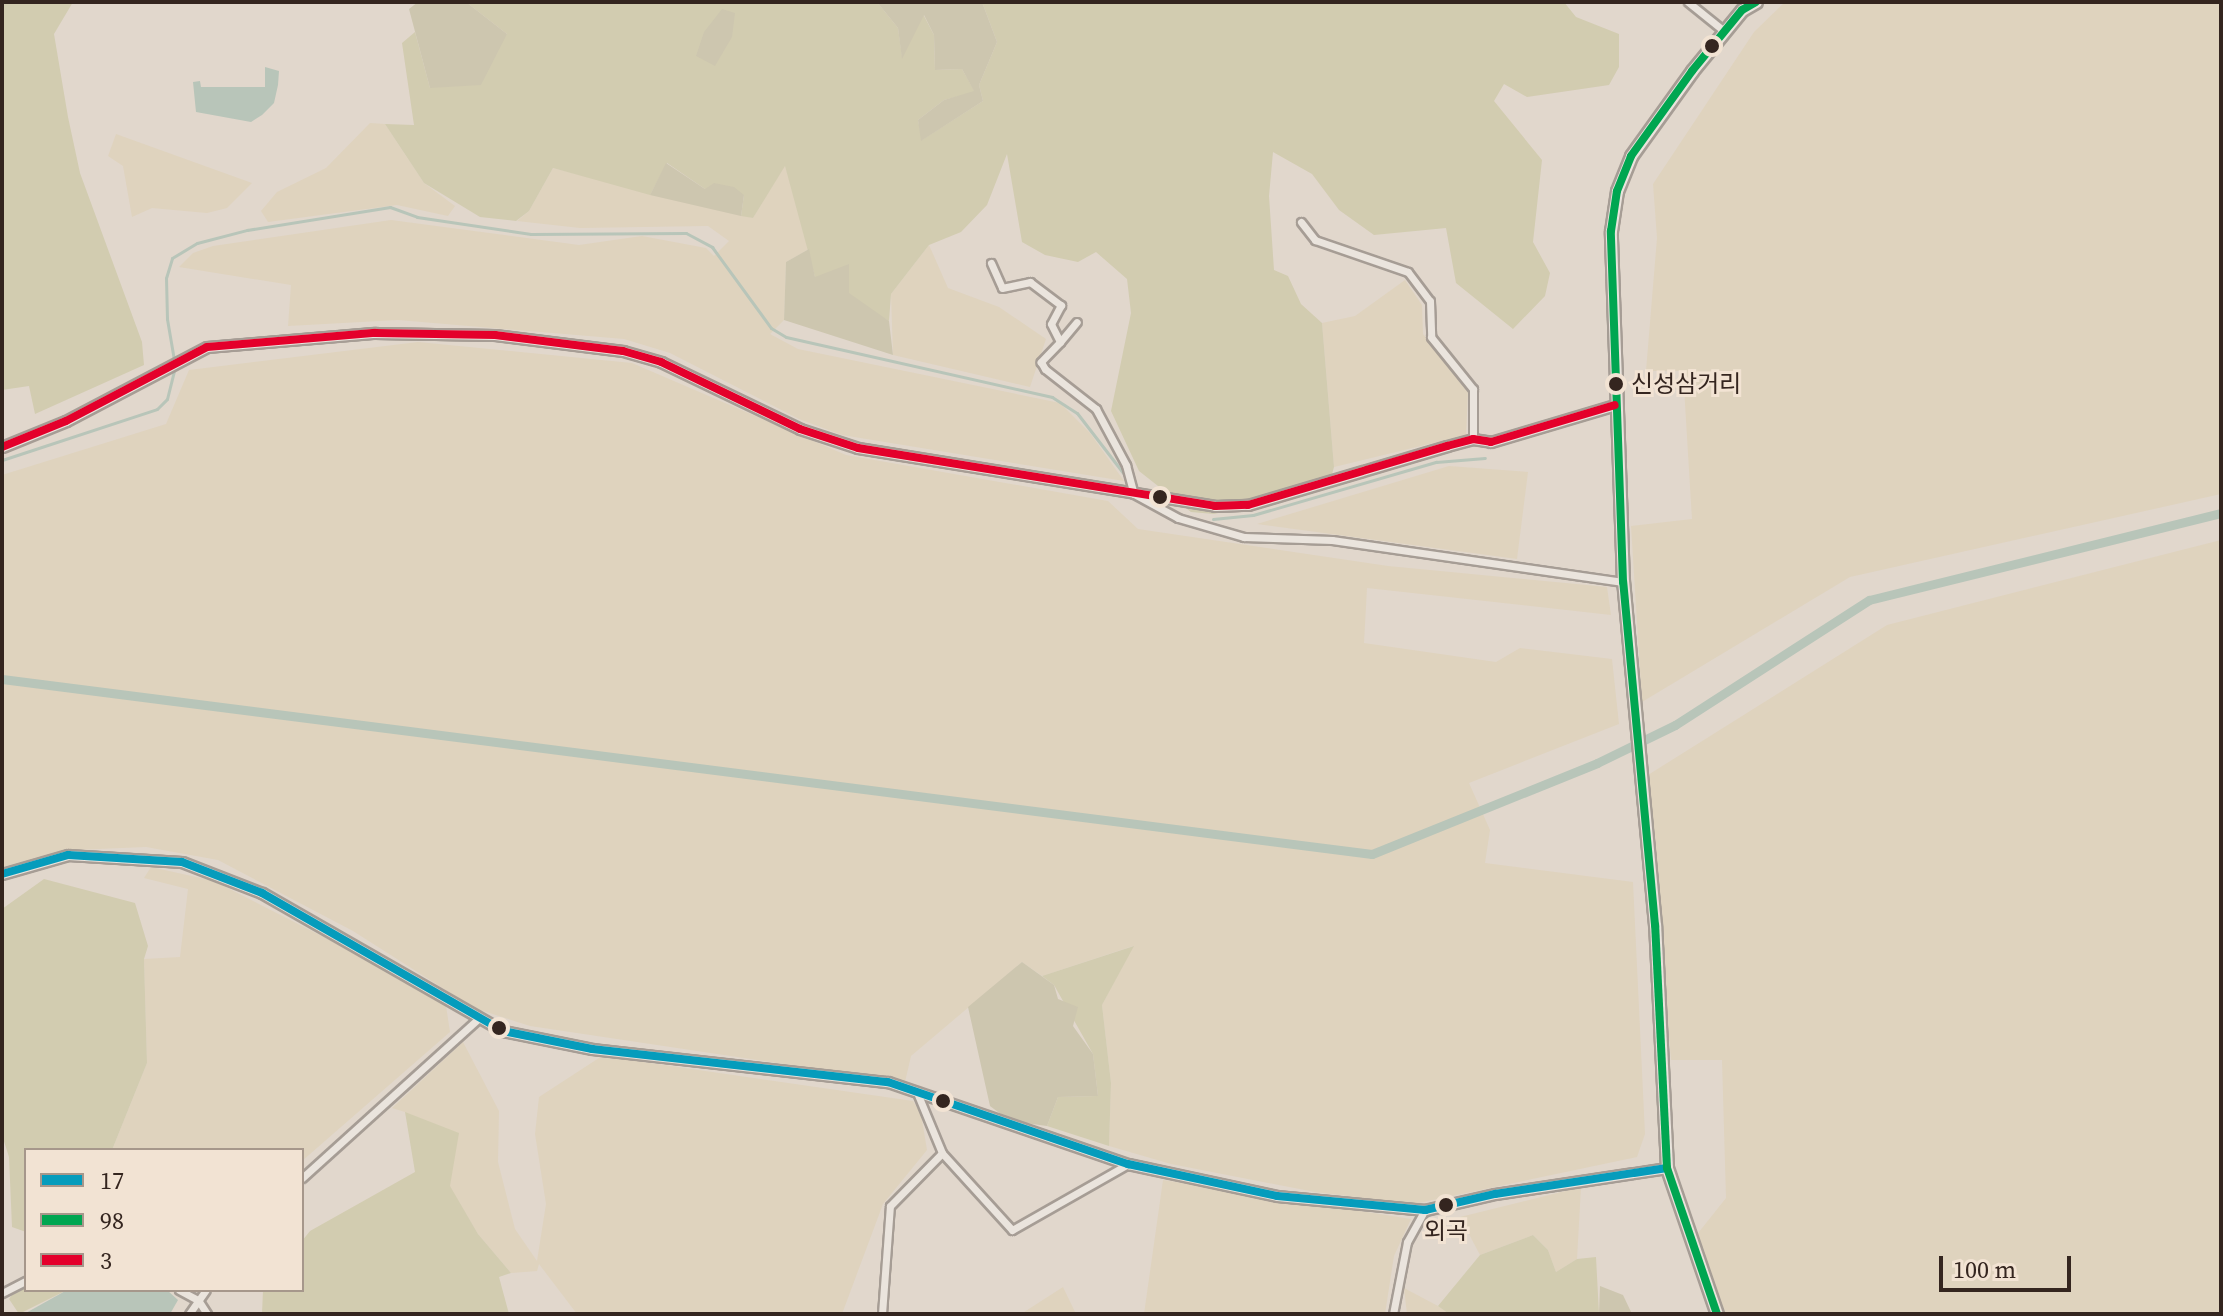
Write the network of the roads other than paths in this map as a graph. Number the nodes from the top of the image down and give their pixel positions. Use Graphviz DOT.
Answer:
graph roads {
  1 [pos="1688,2"];
  2 [pos="1756,2"];
  3 [pos="1724,31"];
  4 [pos="1301,222"];
  5 [pos="991,263"];
  6 [pos="1077,322"];
  7 [pos="1060,342"];
  8 [pos="1615,405"];
  9 [pos="1473,439"];
  10 [pos="2,447"];
  11 [pos="1134,494"];
  12 [pos="1623,582"];
  13 [pos="2,874"];
  14 [pos="479,1018"];
  15 [pos="918,1095"];
  16 [pos="942,1153"];
  17 [pos="1128,1164"];
  18 [pos="1667,1168"];
  19 [pos="304,1176"];
  20 [pos="1425,1210"];
  21 [pos="24,1282"];
  22 [pos="183,1292"];
  23 [pos="204,1292"];
  24 [pos="2,1293"];
  25 [pos="198,1300"];
  26 [pos="189,1314"];
  27 [pos="207,1314"];
  28 [pos="882,1314"];
  29 [pos="1393,1314"];
  30 [pos="1717,1314"];
  1 -- 3 [label="street"];
  2 -- 3 [label="main road"];
  3 -- 8 [label="main road"];
  4 -- 9 [label="street"];
  5 -- 7 [label="street"];
  6 -- 7 [label="street"];
  7 -- 11 [label="street"];
  8 -- 9 [label="street"];
  8 -- 12 [label="main road"];
  9 -- 11 [label="street"];
  10 -- 11 [label="street"];
  11 -- 12 [label="street"];
  12 -- 18 [label="main road"];
  13 -- 14 [label="street"];
  14 -- 15 [label="street"];
  14 -- 19 [label="street"];
  15 -- 16 [label="street"];
  15 -- 17 [label="street"];
  16 -- 17 [label="street"];
  16 -- 28 [label="street"];
  17 -- 20 [label="street"];
  18 -- 20 [label="street"];
  18 -- 30 [label="main road"];
  20 -- 29 [label="street"];
  21 -- 24 [label="street"];
  22 -- 25 [label="street"];
  23 -- 25 [label="street"];
  25 -- 26 [label="street"];
  25 -- 27 [label="street"];
}
